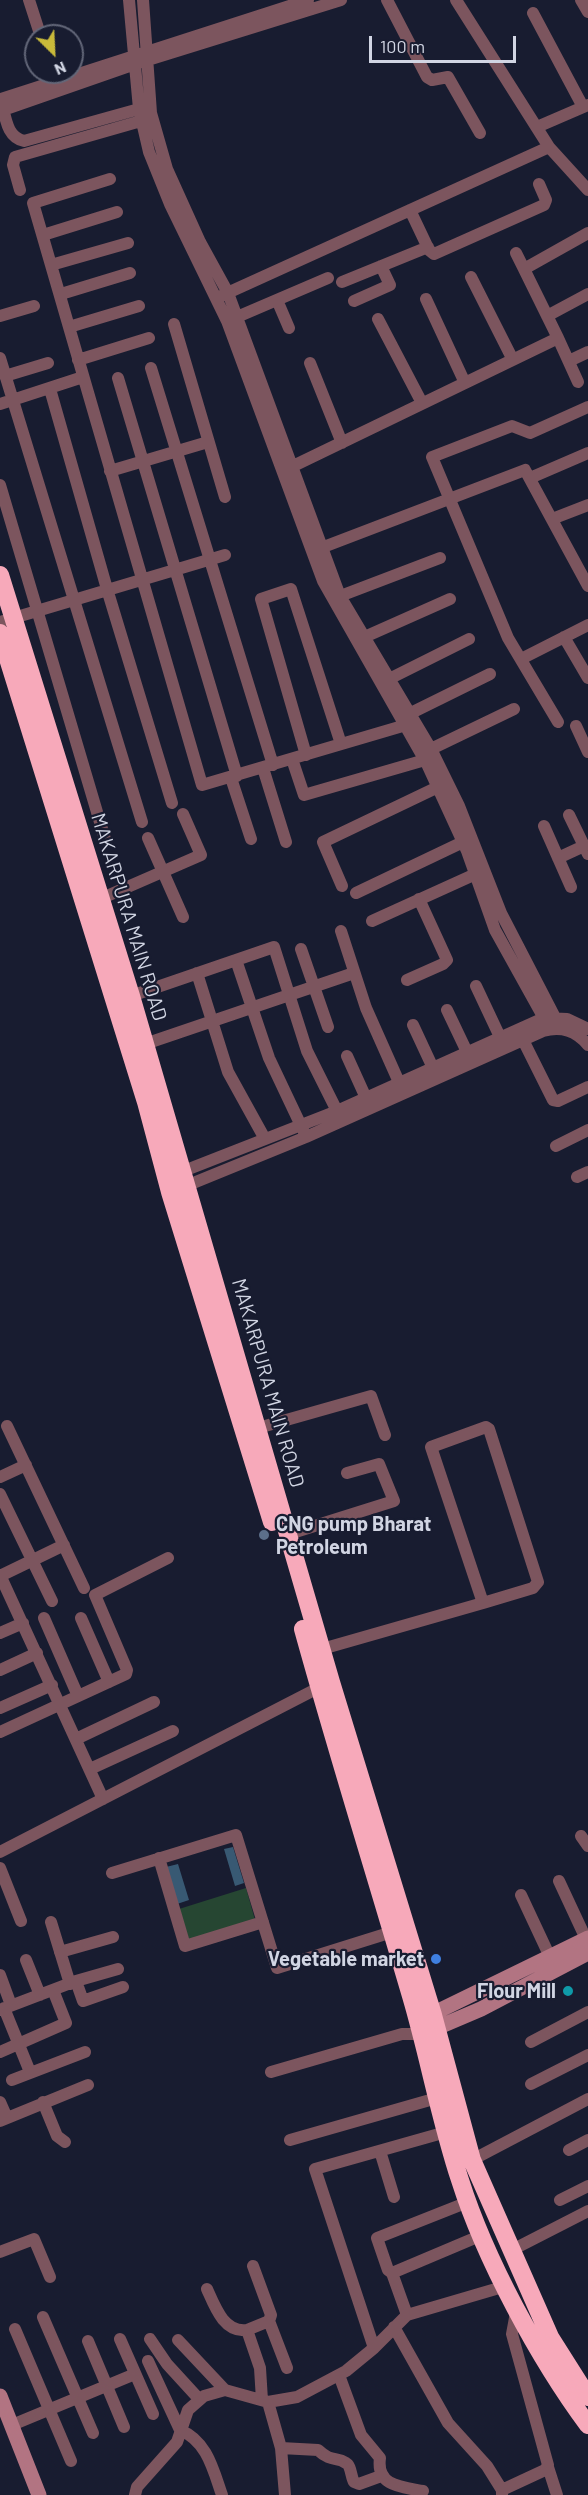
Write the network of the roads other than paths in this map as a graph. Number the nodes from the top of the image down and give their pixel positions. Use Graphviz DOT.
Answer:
graph roads {
  1 [pos="29,0"];
  2 [pos="129,0"];
  3 [pos="143,0"];
  4 [pos="308,0"];
  5 [pos="341,0"];
  6 [pos="387,0"];
  7 [pos="456,0"];
  8 [pos="581,0"];
  9 [pos="588,12"];
  10 [pos="533,14"];
  11 [pos="36,24"];
  12 [pos="149,55"];
  13 [pos="135,60"];
  14 [pos="1,102"];
  15 [pos="586,106"];
  16 [pos="140,115"];
  17 [pos="537,127"];
  18 [pos="480,133"];
  19 [pos="549,147"];
  20 [pos="110,178"];
  21 [pos="539,184"];
  22 [pos="586,185"];
  23 [pos="20,190"];
  24 [pos="410,210"];
  25 [pos="117,212"];
  26 [pos="588,233"];
  27 [pos="43,235"];
  28 [pos="128,243"];
  29 [pos="428,247"];
  30 [pos="516,253"];
  31 [pos="51,265"];
  32 [pos="381,266"];
  33 [pos="524,269"];
  34 [pos="130,273"];
  35 [pos="471,277"];
  36 [pos="328,278"];
  37 [pos="342,282"];
  38 [pos="61,294"];
  39 [pos="588,294"];
  40 [pos="222,296"];
  41 [pos="426,299"];
  42 [pos="277,300"];
  43 [pos="354,301"];
  44 [pos="34,306"];
  45 [pos="138,306"];
  46 [pos="547,315"];
  47 [pos="0,316"];
  48 [pos="232,319"];
  49 [pos="378,319"];
  50 [pos="174,324"];
  51 [pos="69,327"];
  52 [pos="289,328"];
  53 [pos="149,338"];
  54 [pos="558,338"];
  55 [pos="588,352"];
  56 [pos="0,358"];
  57 [pos="78,360"];
  58 [pos="513,360"];
  59 [pos="569,361"];
  60 [pos="48,363"];
  61 [pos="310,363"];
  62 [pos="151,368"];
  63 [pos="5,376"];
  64 [pos="83,377"];
  65 [pos="118,378"];
  66 [pos="578,382"];
  67 [pos="465,383"];
  68 [pos="50,389"];
  69 [pos="14,400"];
  70 [pos="422,403"];
  71 [pos="0,404"];
  72 [pos="588,407"];
  73 [pos="208,442"];
  74 [pos="342,443"];
  75 [pos="176,452"];
  76 [pos="588,453"];
  77 [pos="142,461"];
  78 [pos="288,469"];
  79 [pos="110,471"];
  80 [pos="530,478"];
  81 [pos="0,485"];
  82 [pos="225,497"];
  83 [pos="450,500"];
  84 [pos="588,505"];
  85 [pos="552,519"];
  86 [pos="316,550"];
  87 [pos="225,555"];
  88 [pos="440,558"];
  89 [pos="208,560"];
  90 [pos="175,570"];
  91 [pos="0,575"];
  92 [pos="142,579"];
  93 [pos="588,586"];
  94 [pos="106,589"];
  95 [pos="336,598"];
  96 [pos="450,599"];
  97 [pos="75,600"];
  98 [pos="38,610"];
  99 [pos="6,620"];
  100 [pos="588,625"];
  101 [pos="0,633"];
  102 [pos="564,637"];
  103 [pos="362,638"];
  104 [pos="469,639"];
  105 [pos="521,659"];
  106 [pos="490,674"];
  107 [pos="391,678"];
  108 [pos="588,678"];
  109 [pos="514,709"];
  110 [pos="408,719"];
  111 [pos="558,722"];
  112 [pos="576,726"];
  113 [pos="340,744"];
  114 [pos="588,752"];
  115 [pos="428,754"];
  116 [pos="306,755"];
  117 [pos="292,759"];
  118 [pos="268,766"];
  119 [pos="234,777"];
  120 [pos="438,788"];
  121 [pos="172,803"];
  122 [pos="454,809"];
  123 [pos="183,814"];
  124 [pos="569,815"];
  125 [pos="141,822"];
  126 [pos="544,826"];
  127 [pos="105,838"];
  128 [pos="148,838"];
  129 [pos="250,839"];
  130 [pos="286,842"];
  131 [pos="463,842"];
  132 [pos="586,850"];
  133 [pos="558,858"];
  134 [pos="162,872"];
  135 [pos="479,872"];
  136 [pos="342,886"];
  137 [pos="571,886"];
  138 [pos="356,893"];
  139 [pos="100,899"];
  140 [pos="418,899"];
  141 [pos="183,917"];
  142 [pos="372,921"];
  143 [pos="340,931"];
  144 [pos="301,948"];
  145 [pos="236,960"];
  146 [pos="354,973"];
  147 [pos="197,974"];
  148 [pos="407,980"];
  149 [pos="315,987"];
  150 [pos="476,987"];
  151 [pos="131,996"];
  152 [pos="290,996"];
  153 [pos="251,1009"];
  154 [pos="447,1010"];
  155 [pos="211,1022"];
  156 [pos="552,1024"];
  157 [pos="413,1025"];
  158 [pos="328,1027"];
  159 [pos="585,1033"];
  160 [pos="500,1037"];
  161 [pos="523,1040"];
  162 [pos="145,1044"];
  163 [pos="467,1052"];
  164 [pos="347,1056"];
  165 [pos="433,1068"];
  166 [pos="588,1087"];
  167 [pos="402,1088"];
  168 [pos="366,1098"];
  169 [pos="337,1111"];
  170 [pos="301,1125"];
  171 [pos="588,1130"];
  172 [pos="306,1137"];
  173 [pos="265,1139"];
  174 [pos="556,1146"];
  175 [pos="176,1181"];
  176 [pos="7,1426"];
  177 [pos="258,1428"];
  178 [pos="385,1435"];
  179 [pos="26,1465"];
  180 [pos="347,1473"];
  181 [pos="0,1477"];
  182 [pos="0,1494"];
  183 [pos="289,1534"];
  184 [pos="64,1545"];
  185 [pos="168,1558"];
  186 [pos="32,1560"];
  187 [pos="0,1576"];
  188 [pos="84,1587"];
  189 [pos="52,1600"];
  190 [pos="483,1603"];
  191 [pos="44,1618"];
  192 [pos="81,1618"];
  193 [pos="23,1623"];
  194 [pos="0,1633"];
  195 [pos="322,1649"];
  196 [pos="37,1653"];
  197 [pos="0,1670"];
  198 [pos="109,1682"];
  199 [pos="325,1684"];
  200 [pos="52,1685"];
  201 [pos="78,1696"];
  202 [pos="154,1702"];
  203 [pos="61,1704"];
  204 [pos="0,1708"];
  205 [pos="173,1731"];
  206 [pos="0,1732"];
  207 [pos="76,1739"];
  208 [pos="90,1769"];
  209 [pos="103,1799"];
  210 [pos="0,1851"];
  211 [pos="159,1858"];
  212 [pos="0,1868"];
  213 [pos="112,1873"];
  214 [pos="559,1881"];
  215 [pos="521,1895"];
  216 [pos="21,1922"];
  217 [pos="51,1922"];
  218 [pos="262,1922"];
  219 [pos="393,1932"];
  220 [pos="113,1936"];
  221 [pos="586,1951"];
  222 [pos="60,1952"];
  223 [pos="550,1958"];
  224 [pos="26,1959"];
  225 [pos="118,1969"];
  226 [pos="0,1975"];
  227 [pos="73,1983"];
  228 [pos="123,1987"];
  229 [pos="53,1990"];
  230 [pos="40,1995"];
  231 [pos="5,2008"];
  232 [pos="588,2012"];
  233 [pos="427,2024"];
  234 [pos="531,2042"];
  235 [pos="19,2044"];
  236 [pos="0,2052"];
  237 [pos="85,2052"];
  238 [pos="588,2055"];
  239 [pos="30,2072"];
  240 [pos="271,2072"];
  241 [pos="12,2080"];
  242 [pos="531,2084"];
  243 [pos="88,2085"];
  244 [pos="437,2098"];
  245 [pos="588,2099"];
  246 [pos="0,2102"];
  247 [pos="43,2102"];
  248 [pos="4,2119"];
  249 [pos="446,2132"];
  250 [pos="290,2140"];
  251 [pos="588,2140"];
  252 [pos="65,2142"];
  253 [pos="569,2150"];
  254 [pos="380,2151"];
  255 [pos="472,2160"];
  256 [pos="588,2186"];
  257 [pos="394,2197"];
  258 [pos="560,2200"];
  259 [pos="468,2202"];
  260 [pos="588,2211"];
  261 [pos="482,2235"];
  262 [pos="1,2249"];
  263 [pos="512,2250"];
  264 [pos="253,2266"];
  265 [pos="392,2272"];
  266 [pos="50,2277"];
  267 [pos="506,2286"];
  268 [pos="207,2289"];
  269 [pos="517,2307"];
  270 [pos="407,2315"];
  271 [pos="44,2317"];
  272 [pos="269,2320"];
  273 [pos="394,2327"];
  274 [pos="15,2329"];
  275 [pos="247,2330"];
  276 [pos="120,2339"];
  277 [pos="150,2339"];
  278 [pos="178,2340"];
  279 [pos="88,2341"];
  280 [pos="374,2348"];
  281 [pos="148,2361"];
  282 [pos="287,2368"];
  283 [pos="135,2374"];
  284 [pos="339,2375"];
  285 [pos="106,2386"];
  286 [pos="225,2390"];
  287 [pos="587,2393"];
  288 [pos="0,2396"];
  289 [pos="78,2397"];
  290 [pos="199,2399"];
  291 [pos="265,2401"];
  292 [pos="49,2409"];
  293 [pos="153,2415"];
  294 [pos="12,2425"];
  295 [pos="588,2425"];
  296 [pos="124,2427"];
  297 [pos="180,2430"];
  298 [pos="93,2433"];
  299 [pos="281,2448"];
  300 [pos="71,2461"];
  301 [pos="548,2468"];
  302 [pos="381,2476"];
  303 [pos="423,2491"];
  304 [pos="502,2493"];
  305 [pos="39,2495"];
  306 [pos="135,2495"];
  307 [pos="222,2495"];
  308 [pos="285,2495"];
  309 [pos="558,2495"];
  1 -- 11 [label="street"];
  2 -- 13 [label="street"];
  3 -- 12 [label="street"];
  4 -- 12 [label="street"];
  5 -- 12 [label="street"];
  6 -- 18 [label="street"];
  7 -- 17 [label="street"];
  8 -- 9 [label="street"];
  10 -- 15 [label="street"];
  12 -- 13 [label="street"];
  12 -- 40 [label="street"];
  13 -- 14 [label="street"];
  13 -- 16 [label="street"];
  14 -- 16 [label="street"];
  15 -- 17 [label="street"];
  16 -- 23 [label="street"];
  16 -- 40 [label="street"];
  17 -- 19 [label="street"];
  19 -- 22 [label="street"];
  19 -- 24 [label="street"];
  20 -- 27 [label="street"];
  21 -- 29 [label="street"];
  24 -- 29 [label="street"];
  24 -- 40 [label="street"];
  25 -- 27 [label="street"];
  26 -- 33 [label="street"];
  27 -- 31 [label="street"];
  28 -- 31 [label="street"];
  29 -- 32 [label="street"];
  30 -- 33 [label="street"];
  31 -- 38 [label="street"];
  32 -- 37 [label="street"];
  32 -- 43 [label="street"];
  33 -- 46 [label="street"];
  34 -- 38 [label="street"];
  35 -- 58 [label="street"];
  36 -- 42 [label="street"];
  38 -- 51 [label="street"];
  39 -- 46 [label="street"];
  40 -- 48 [label="street"];
  41 -- 67 [label="street"];
  42 -- 48 [label="street"];
  42 -- 52 [label="street"];
  44 -- 47 [label="street"];
  45 -- 51 [label="street"];
  46 -- 54 [label="street"];
  48 -- 78 [label="street"];
  49 -- 70 [label="street"];
  50 -- 73 [label="street"];
  51 -- 57 [label="street"];
  53 -- 57 [label="street"];
  54 -- 58 [label="street"];
  54 -- 59 [label="street"];
  55 -- 59 [label="street"];
  56 -- 63 [label="street"];
  57 -- 64 [label="street"];
  58 -- 67 [label="street"];
  59 -- 66 [label="street"];
  60 -- 63 [label="street"];
  61 -- 74 [label="street"];
  62 -- 75 [label="street"];
  63 -- 69 [label="street"];
  64 -- 68 [label="street"];
  64 -- 79 [label="street"];
  65 -- 77 [label="street"];
  67 -- 70 [label="street"];
  68 -- 69 [label="street"];
  68 -- 94 [label="street"];
  69 -- 71 [label="street"];
  69 -- 97 [label="street"];
  70 -- 74 [label="street"];
  72 -- 83 [label="street"];
  73 -- 75 [label="street"];
  73 -- 82 [label="street"];
  74 -- 78 [label="street"];
  75 -- 77 [label="street"];
  75 -- 89 [label="street"];
  76 -- 80 [label="street"];
  77 -- 79 [label="street"];
  77 -- 90 [label="street"];
  78 -- 86 [label="street"];
  79 -- 92 [label="street"];
  80 -- 83 [label="street"];
  80 -- 85 [label="street"];
  81 -- 98 [label="street"];
  83 -- 86 [label="street"];
  83 -- 105 [label="street"];
  84 -- 85 [label="street"];
  85 -- 93 [label="street"];
  86 -- 95 [label="street"];
  87 -- 89 [label="street"];
  88 -- 95 [label="street"];
  89 -- 90 [label="street"];
  89 -- 118 [label="street"];
  90 -- 92 [label="street"];
  90 -- 119 [label="street"];
  91 -- 99 [label="highway, MAKARPURA MAIN ROAD"];
  92 -- 94 [label="street"];
  92 -- 119 [label="street"];
  94 -- 97 [label="street"];
  94 -- 121 [label="street"];
  95 -- 103 [label="street"];
  96 -- 103 [label="street"];
  97 -- 98 [label="street"];
  97 -- 125 [label="street"];
  98 -- 99 [label="street"];
  98 -- 127 [label="street"];
  99 -- 139 [label="highway, MAKARPURA MAIN ROAD"];
  100 -- 102 [label="street"];
  101 -- 175 [label="highway, MAKARPURA MAIN ROAD"];
  102 -- 105 [label="street"];
  102 -- 108 [label="street"];
  103 -- 107 [label="street"];
  103 -- 110 [label="street"];
  104 -- 107 [label="street"];
  105 -- 111 [label="street"];
  106 -- 110 [label="street"];
  107 -- 110 [label="street"];
  109 -- 115 [label="street"];
  110 -- 113 [label="street"];
  110 -- 115 [label="street"];
  112 -- 114 [label="street"];
  113 -- 116 [label="street"];
  113 -- 116 [label="street"];
  115 -- 117 [label="street"];
  115 -- 120 [label="street"];
  115 -- 122 [label="street"];
  116 -- 117 [label="street"];
  117 -- 118 [label="street"];
  118 -- 119 [label="street"];
  118 -- 130 [label="street"];
  119 -- 129 [label="street"];
  120 -- 122 [label="street"];
  120 -- 136 [label="street"];
  122 -- 131 [label="street"];
  122 -- 135 [label="street"];
  123 -- 134 [label="street"];
  124 -- 132 [label="street"];
  126 -- 133 [label="street"];
  128 -- 134 [label="street"];
  131 -- 135 [label="street"];
  131 -- 138 [label="street"];
  132 -- 133 [label="street"];
  133 -- 137 [label="street"];
  134 -- 139 [label="street"];
  134 -- 141 [label="street"];
  135 -- 140 [label="street"];
  135 -- 156 [label="street"];
  139 -- 151 [label="highway, MAKARPURA MAIN ROAD"];
  140 -- 142 [label="street"];
  140 -- 148 [label="street"];
  143 -- 146 [label="street"];
  144 -- 149 [label="street"];
  145 -- 147 [label="street"];
  145 -- 152 [label="street"];
  145 -- 153 [label="street"];
  146 -- 149 [label="street"];
  146 -- 167 [label="street"];
  147 -- 151 [label="street"];
  147 -- 155 [label="street"];
  149 -- 152 [label="street"];
  149 -- 158 [label="street"];
  150 -- 160 [label="street"];
  151 -- 162 [label="highway, MAKARPURA MAIN ROAD"];
  152 -- 153 [label="street"];
  152 -- 169 [label="street"];
  153 -- 155 [label="street"];
  153 -- 170 [label="street"];
  154 -- 163 [label="street"];
  155 -- 162 [label="street"];
  155 -- 173 [label="street"];
  156 -- 159 [label="street"];
  156 -- 160 [label="street"];
  156 -- 161 [label="street"];
  157 -- 165 [label="street"];
  160 -- 163 [label="street"];
  161 -- 166 [label="street"];
  161 -- 167 [label="street"];
  162 -- 175 [label="highway, MAKARPURA MAIN ROAD"];
  163 -- 165 [label="street"];
  164 -- 168 [label="street"];
  165 -- 167 [label="street"];
  167 -- 168 [label="street"];
  167 -- 172 [label="street"];
  168 -- 169 [label="street"];
  169 -- 170 [label="street"];
  170 -- 172 [label="street"];
  170 -- 173 [label="street"];
  171 -- 174 [label="street"];
  172 -- 175 [label="street"];
  173 -- 175 [label="street"];
  175 -- 177 [label="highway, MAKARPURA MAIN ROAD"];
  175 -- 199 [label="highway, MAKARPURA MAIN ROAD"];
  176 -- 179 [label="street"];
  177 -- 178 [label="street"];
  177 -- 183 [label="highway, MAKARPURA MAIN ROAD"];
  179 -- 181 [label="street"];
  179 -- 184 [label="street"];
  180 -- 183 [label="street"];
  182 -- 186 [label="street"];
  183 -- 195 [label="highway, MAKARPURA MAIN ROAD"];
  184 -- 186 [label="street"];
  184 -- 188 [label="street"];
  185 -- 198 [label="street"];
  186 -- 187 [label="street"];
  186 -- 189 [label="street"];
  187 -- 193 [label="street"];
  190 -- 190 [label="street"];
  190 -- 195 [label="street"];
  191 -- 201 [label="street"];
  192 -- 198 [label="street"];
  193 -- 194 [label="street"];
  193 -- 196 [label="street"];
  195 -- 199 [label="highway, MAKARPURA MAIN ROAD"];
  196 -- 197 [label="street"];
  196 -- 200 [label="street"];
  198 -- 201 [label="street"];
  199 -- 209 [label="street"];
  199 -- 219 [label="highway, MAKARPURA MAIN ROAD"];
  199 -- 233 [label="highway, MAKARPURA MAIN ROAD"];
  200 -- 203 [label="street"];
  200 -- 204 [label="street"];
  201 -- 203 [label="street"];
  202 -- 207 [label="street"];
  203 -- 206 [label="street"];
  203 -- 207 [label="street"];
  205 -- 208 [label="street"];
  207 -- 208 [label="street"];
  208 -- 209 [label="street"];
  209 -- 210 [label="street"];
  211 -- 213 [label="street"];
  211 -- 218 [label="street"];
  211 -- 218 [label="street"];
  212 -- 216 [label="street"];
  214 -- 221 [label="street"];
  215 -- 223 [label="street"];
  217 -- 222 [label="street"];
  218 -- 219 [label="street"];
  219 -- 233 [label="highway, MAKARPURA MAIN ROAD"];
  220 -- 222 [label="street"];
  221 -- 223 [label="street"];
  221 -- 233 [label="street"];
  222 -- 227 [label="street"];
  223 -- 233 [label="street"];
  224 -- 230 [label="street"];
  225 -- 227 [label="street"];
  226 -- 231 [label="street"];
  227 -- 228 [label="street"];
  227 -- 229 [label="street"];
  229 -- 230 [label="street"];
  229 -- 235 [label="street"];
  230 -- 231 [label="street"];
  231 -- 235 [label="street"];
  232 -- 234 [label="street"];
  233 -- 240 [label="street"];
  233 -- 244 [label="highway, MAKARPURA MAIN ROAD"];
  233 -- 255 [label="highway, MAKARPURA MAIN ROAD"];
  235 -- 236 [label="street"];
  235 -- 239 [label="street"];
  237 -- 239 [label="street"];
  238 -- 242 [label="street"];
  239 -- 241 [label="street"];
  243 -- 247 [label="street"];
  244 -- 249 [label="highway, MAKARPURA MAIN ROAD"];
  244 -- 250 [label="street"];
  245 -- 255 [label="street"];
  246 -- 248 [label="street"];
  247 -- 248 [label="street"];
  247 -- 252 [label="street"];
  249 -- 254 [label="street"];
  249 -- 259 [label="highway, MAKARPURA MAIN ROAD"];
  251 -- 253 [label="street"];
  254 -- 257 [label="street"];
  254 -- 280 [label="street"];
  255 -- 263 [label="highway, MAKARPURA MAIN ROAD"];
  256 -- 258 [label="street"];
  259 -- 261 [label="highway, MAKARPURA MAIN ROAD"];
  259 -- 265 [label="street"];
  260 -- 263 [label="street"];
  261 -- 265 [label="street"];
  261 -- 267 [label="highway, MAKARPURA MAIN ROAD"];
  262 -- 266 [label="street"];
  263 -- 287 [label="highway, MAKARPURA MAIN ROAD"];
  264 -- 272 [label="street"];
  265 -- 270 [label="street"];
  267 -- 269 [label="highway, MAKARPURA MAIN ROAD"];
  267 -- 270 [label="street"];
  268 -- 275 [label="street"];
  269 -- 295 [label="highway, MAKARPURA MAIN ROAD"];
  269 -- 301 [label="street"];
  270 -- 273 [label="street"];
  271 -- 289 [label="street"];
  272 -- 275 [label="street"];
  272 -- 282 [label="street"];
  273 -- 280 [label="street"];
  273 -- 304 [label="street"];
  274 -- 292 [label="street"];
  275 -- 291 [label="street"];
  276 -- 283 [label="street"];
  277 -- 290 [label="street"];
  278 -- 286 [label="street"];
  279 -- 285 [label="street"];
  280 -- 284 [label="street"];
  281 -- 297 [label="street"];
  283 -- 285 [label="street"];
  283 -- 293 [label="street"];
  284 -- 291 [label="street"];
  284 -- 302 [label="street"];
  285 -- 289 [label="street"];
  285 -- 296 [label="street"];
  286 -- 290 [label="street"];
  286 -- 291 [label="street"];
  288 -- 294 [label="street"];
  289 -- 292 [label="street"];
  289 -- 298 [label="street"];
  290 -- 297 [label="street"];
  291 -- 299 [label="street"];
  292 -- 294 [label="street"];
  292 -- 300 [label="street"];
  294 -- 305 [label="street"];
  297 -- 306 [label="street"];
  297 -- 307 [label="street"];
  299 -- 302 [label="street"];
  299 -- 308 [label="street"];
  301 -- 304 [label="street"];
  301 -- 309 [label="street"];
  302 -- 303 [label="street"];
}
